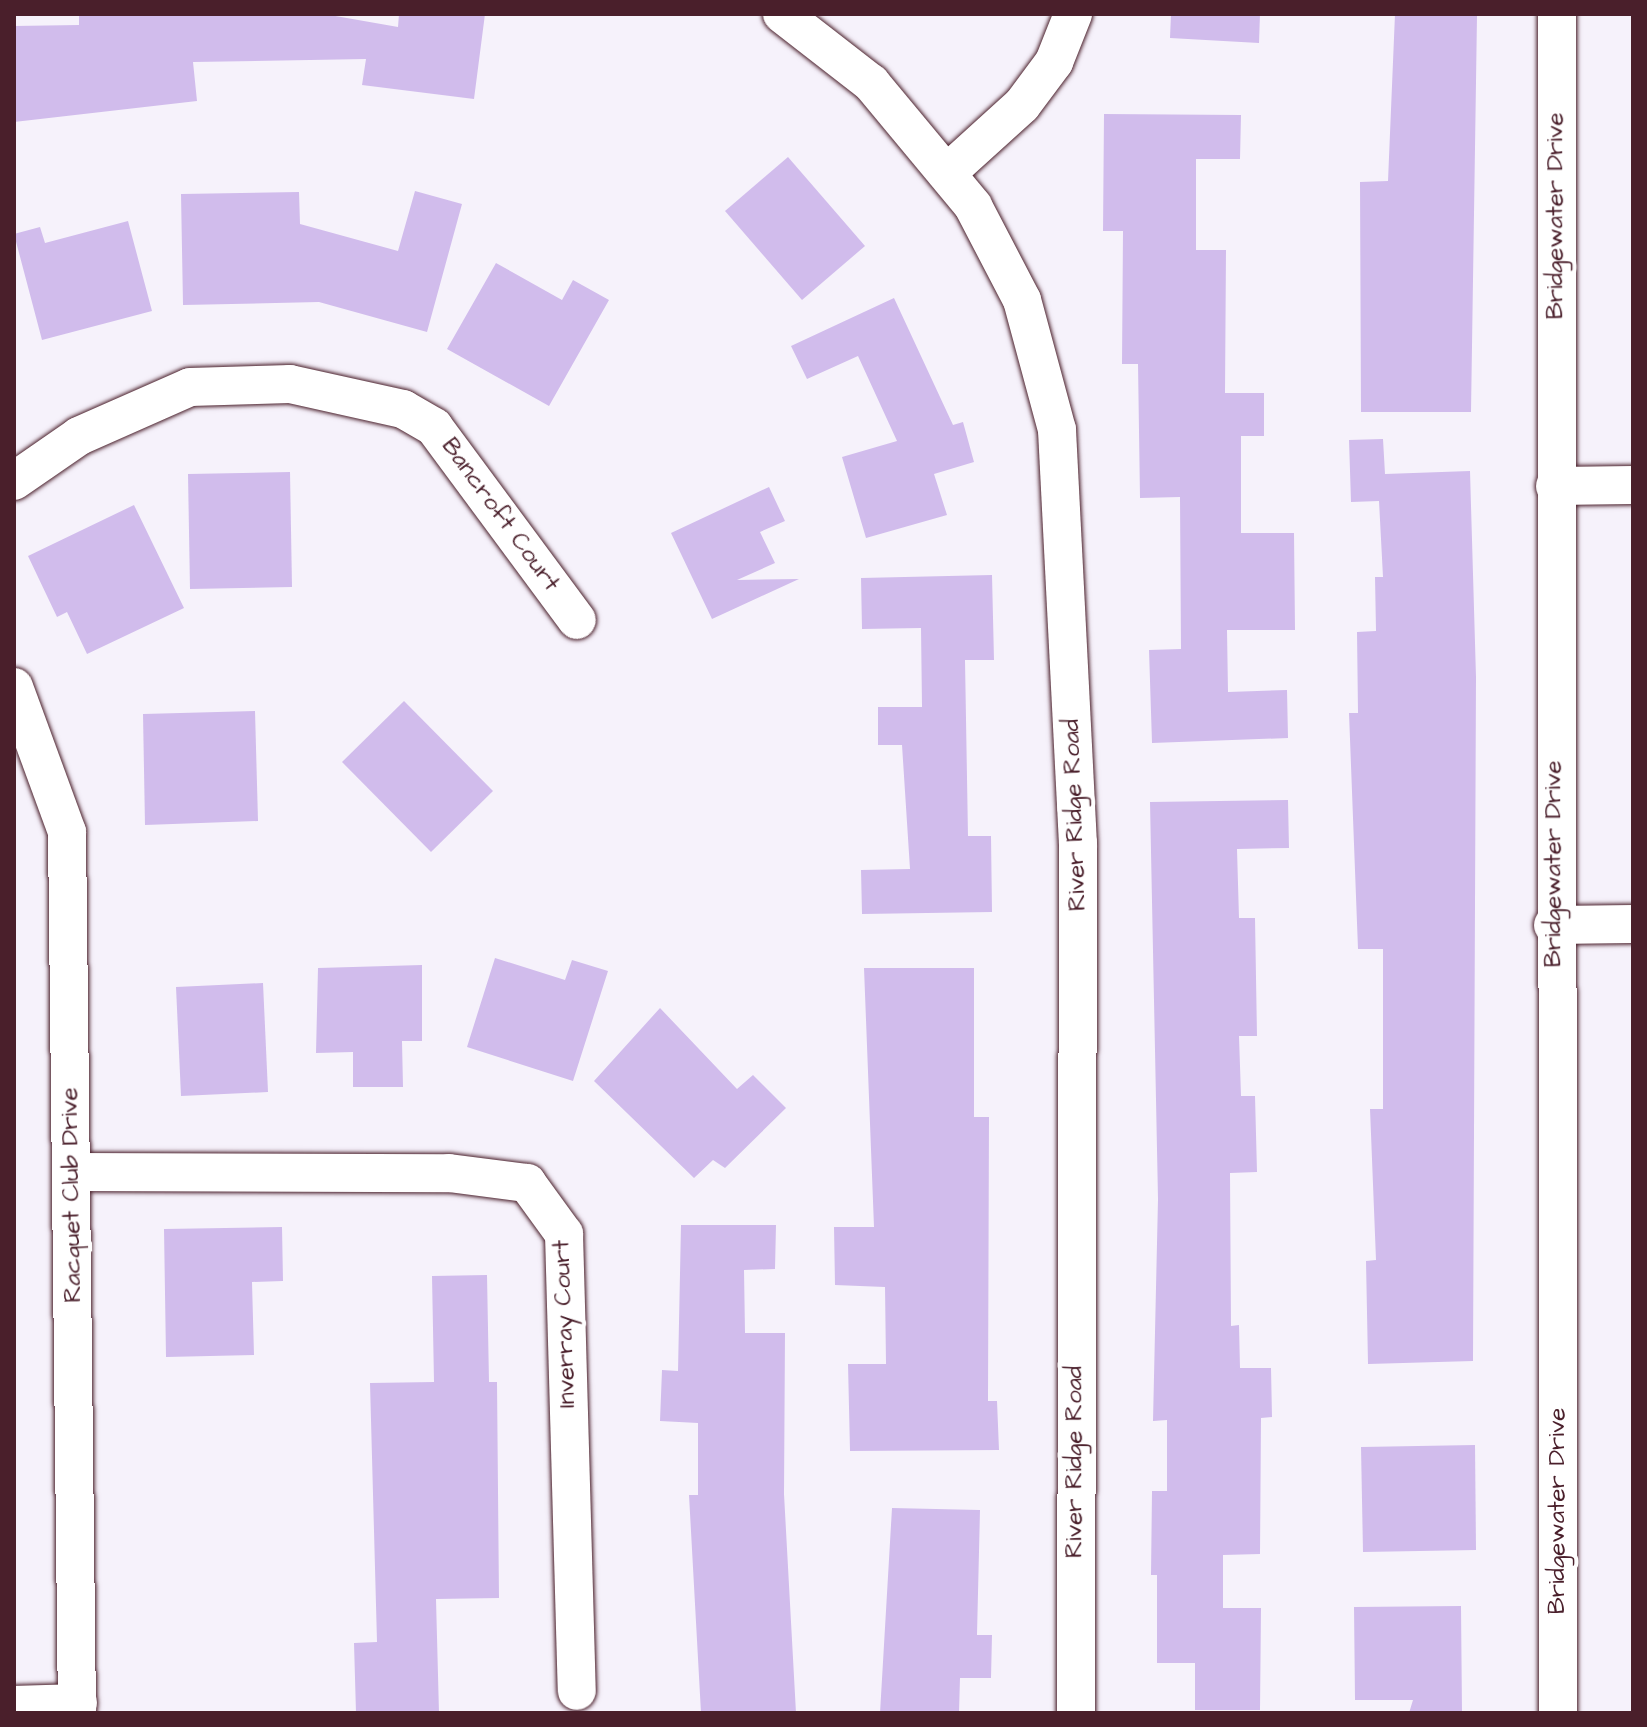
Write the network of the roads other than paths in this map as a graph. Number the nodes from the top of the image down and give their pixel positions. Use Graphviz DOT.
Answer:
graph roads {
  1 [pos="782,14"];
  2 [pos="1073,14"];
  3 [pos="1557,14"];
  4 [pos="947,173"];
  5 [pos="14,481"];
  6 [pos="1633,485"];
  7 [pos="1555,486"];
  8 [pos="577,620"];
  9 [pos="14,687"];
  10 [pos="1633,924"];
  11 [pos="1553,925"];
  12 [pos="73,1172"];
  13 [pos="577,1691"];
  14 [pos="14,1705"];
  15 [pos="77,1708"];
  16 [pos="1076,1713"];
  17 [pos="1558,1713"];
  1 -- 4 [label="street, River Ridge Road"];
  2 -- 4 [label="street"];
  3 -- 7 [label="street, Bridgewater Drive"];
  4 -- 16 [label="street, River Ridge Road"];
  5 -- 8 [label="street, Bancroft Court"];
  6 -- 7 [label="street"];
  7 -- 11 [label="street, Bridgewater Drive"];
  9 -- 12 [label="street, Racquet Club Drive"];
  10 -- 11 [label="street"];
  11 -- 17 [label="street, Bridgewater Drive"];
  12 -- 13 [label="street, Inverray Court"];
  12 -- 15 [label="street, Racquet Club Drive"];
  14 -- 15 [label="street"];
}
